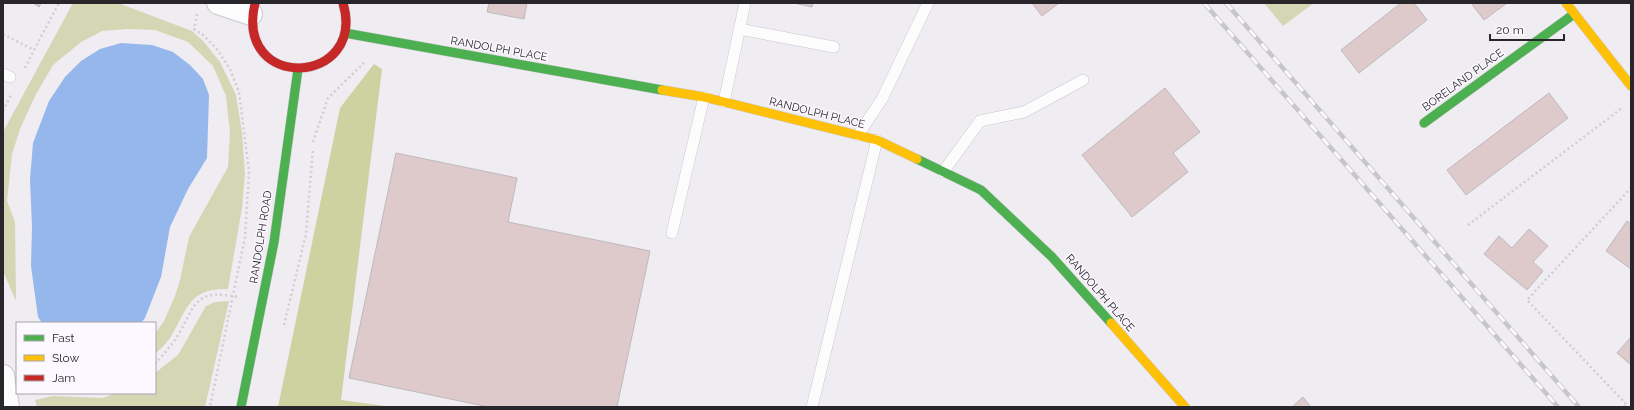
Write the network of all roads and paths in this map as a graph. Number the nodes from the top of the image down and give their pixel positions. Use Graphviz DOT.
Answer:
graph roads {
  1 [pos="59,3"];
  2 [pos="343,3"];
  3 [pos="745,3"];
  4 [pos="928,3"];
  5 [pos="1566,3"];
  6 [pos="208,6"];
  7 [pos="253,8"];
  8 [pos="1574,14"];
  9 [pos="739,29"];
  10 [pos="345,33"];
  11 [pos="3,34"];
  12 [pos="385,41"];
  13 [pos="834,47"];
  14 [pos="298,69"];
  15 [pos="1083,80"];
  16 [pos="1631,86"];
  17 [pos="704,97"];
  18 [pos="724,102"];
  19 [pos="1625,106"];
  20 [pos="1424,123"];
  21 [pos="858,135"];
  22 [pos="877,140"];
  23 [pos="943,172"];
  24 [pos="1631,188"];
  25 [pos="1468,225"];
  26 [pos="672,233"];
  27 [pos="233,296"];
  28 [pos="263,301"];
  29 [pos="288,305"];
  30 [pos="283,327"];
  31 [pos="156,363"];
  32 [pos="3,376"];
  33 [pos="1625,406"];
  34 [pos="8,407"];
  35 [pos="210,407"];
  36 [pos="241,407"];
  37 [pos="812,407"];
  38 [pos="1184,407"];
  1 -- 11 [label="path"];
  2 -- 10 [label="street"];
  3 -- 9 [label="lane"];
  4 -- 21 [label="lane"];
  5 -- 8 [label="street"];
  6 -- 7 [label="street"];
  6 -- 27 [label="path"];
  7 -- 14 [label="street"];
  8 -- 16 [label="street"];
  8 -- 20 [label="street, BORELAND PLACE"];
  9 -- 13 [label="lane"];
  9 -- 18 [label="lane"];
  10 -- 12 [label="street, RANDOLPH PLACE"];
  10 -- 14 [label="street"];
  12 -- 17 [label="street, RANDOLPH PLACE"];
  12 -- 29 [label="path"];
  14 -- 28 [label="street, RANDOLPH ROAD"];
  15 -- 23 [label="lane"];
  17 -- 18 [label="street, RANDOLPH PLACE"];
  17 -- 26 [label="lane"];
  18 -- 21 [label="street, RANDOLPH PLACE"];
  19 -- 25 [label="path"];
  21 -- 22 [label="street, RANDOLPH PLACE"];
  22 -- 23 [label="street, RANDOLPH PLACE"];
  22 -- 37 [label="lane"];
  23 -- 38 [label="street, RANDOLPH PLACE"];
  24 -- 33 [label="path"];
  27 -- 28 [label="path"];
  27 -- 31 [label="path"];
  27 -- 35 [label="path"];
  28 -- 29 [label="path"];
  28 -- 36 [label="street, RANDOLPH ROAD"];
  29 -- 30 [label="path"];
  32 -- 34 [label="street"];
}
